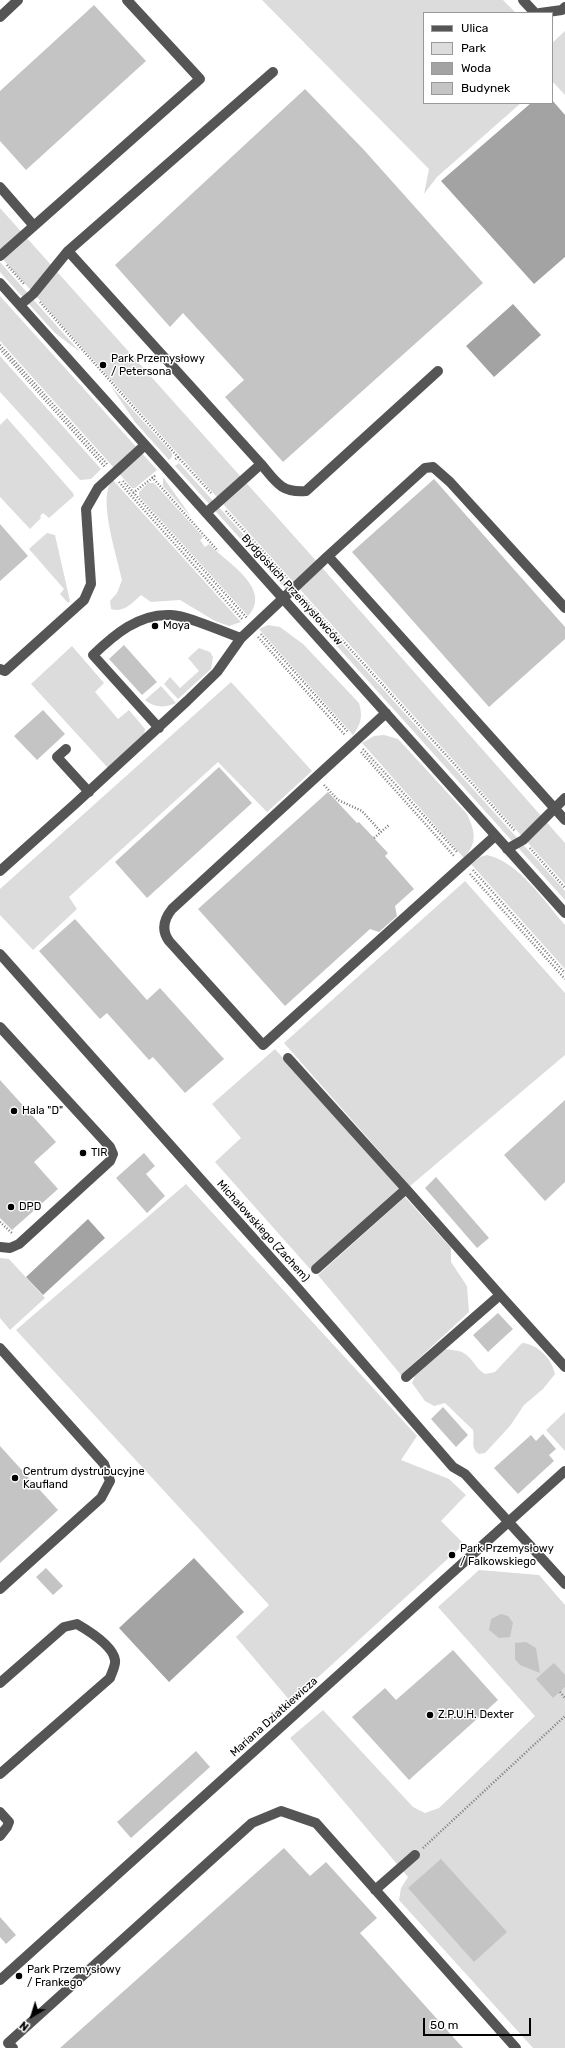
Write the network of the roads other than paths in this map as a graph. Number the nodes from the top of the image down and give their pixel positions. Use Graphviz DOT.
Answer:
graph roads {
  1 [pos="18,0"];
  2 [pos="127,0"];
  3 [pos="522,0"];
  4 [pos="565,7"];
  5 [pos="534,12"];
  6 [pos="547,12"];
  7 [pos="0,18"];
  8 [pos="273,72"];
  9 [pos="0,187"];
  10 [pos="34,226"];
  11 [pos="68,250"];
  12 [pos="0,256"];
  13 [pos="0,283"];
  14 [pos="20,305"];
  15 [pos="438,371"];
  16 [pos="145,445"];
  17 [pos="262,464"];
  18 [pos="206,513"];
  19 [pos="328,556"];
  20 [pos="283,598"];
  21 [pos="565,608"];
  22 [pos="241,638"];
  23 [pos="0,669"];
  24 [pos="386,713"];
  25 [pos="159,728"];
  26 [pos="66,749"];
  27 [pos="89,792"];
  28 [pos="565,798"];
  29 [pos="554,808"];
  30 [pos="565,820"];
  31 [pos="495,836"];
  32 [pos="507,849"];
  33 [pos="0,871"];
  34 [pos="565,913"];
  35 [pos="0,954"];
  36 [pos="0,1027"];
  37 [pos="288,1058"];
  38 [pos="406,1189"];
  39 [pos="0,1247"];
  40 [pos="316,1269"];
  41 [pos="500,1295"];
  42 [pos="0,1348"];
  43 [pos="565,1366"];
  44 [pos="406,1376"];
  45 [pos="565,1471"];
  46 [pos="509,1522"];
  47 [pos="565,1584"];
  48 [pos="0,1589"];
  49 [pos="0,1683"];
  50 [pos="0,1774"];
  51 [pos="0,1812"];
  52 [pos="0,1836"];
  53 [pos="415,1855"];
  54 [pos="375,1890"];
  55 [pos="0,1980"];
  56 [pos="13,2048"];
  57 [pos="516,2048"];
  1 -- 7 [label="street"];
  2 -- 10 [label="street"];
  3 -- 5 [label="street"];
  4 -- 6 [label="street"];
  8 -- 11 [label="street"];
  9 -- 10 [label="street"];
  10 -- 12 [label="street"];
  11 -- 14 [label="street"];
  11 -- 17 [label="street"];
  13 -- 14 [label="street, Bydgoskich Przemysłowców"];
  14 -- 16 [label="street, Bydgoskich Przemysłowców"];
  15 -- 17 [label="street"];
  16 -- 18 [label="street, Bydgoskich Przemysłowców"];
  16 -- 23 [label="street"];
  17 -- 18 [label="street"];
  18 -- 20 [label="street, Bydgoskich Przemysłowców"];
  19 -- 20 [label="street"];
  19 -- 21 [label="street"];
  19 -- 29 [label="street"];
  20 -- 22 [label="street"];
  20 -- 24 [label="street, Bydgoskich Przemysłowców"];
  22 -- 25 [label="street"];
  22 -- 25 [label="street"];
  24 -- 31 [label="street, Bydgoskich Przemysłowców"];
  24 -- 31 [label="street"];
  25 -- 27 [label="street"];
  26 -- 27 [label="street"];
  27 -- 33 [label="street"];
  28 -- 29 [label="street"];
  29 -- 30 [label="street"];
  29 -- 32 [label="street"];
  31 -- 32 [label="street, Bydgoskich Przemysłowców"];
  32 -- 34 [label="street, Bydgoskich Przemysłowców"];
  35 -- 46 [label="street, Michałowskiego (Zachem)"];
  36 -- 39 [label="street"];
  37 -- 38 [label="street"];
  38 -- 40 [label="street"];
  38 -- 41 [label="street"];
  41 -- 43 [label="street"];
  41 -- 44 [label="street"];
  42 -- 48 [label="street"];
  45 -- 46 [label="street, Mariana Dziatkiewicza"];
  46 -- 47 [label="street, Michałowskiego (Zachem)"];
  46 -- 55 [label="street, Mariana Dziatkiewicza"];
  49 -- 50 [label="street"];
  51 -- 52 [label="street"];
  53 -- 54 [label="street"];
  54 -- 56 [label="street"];
  54 -- 57 [label="street"];
}
